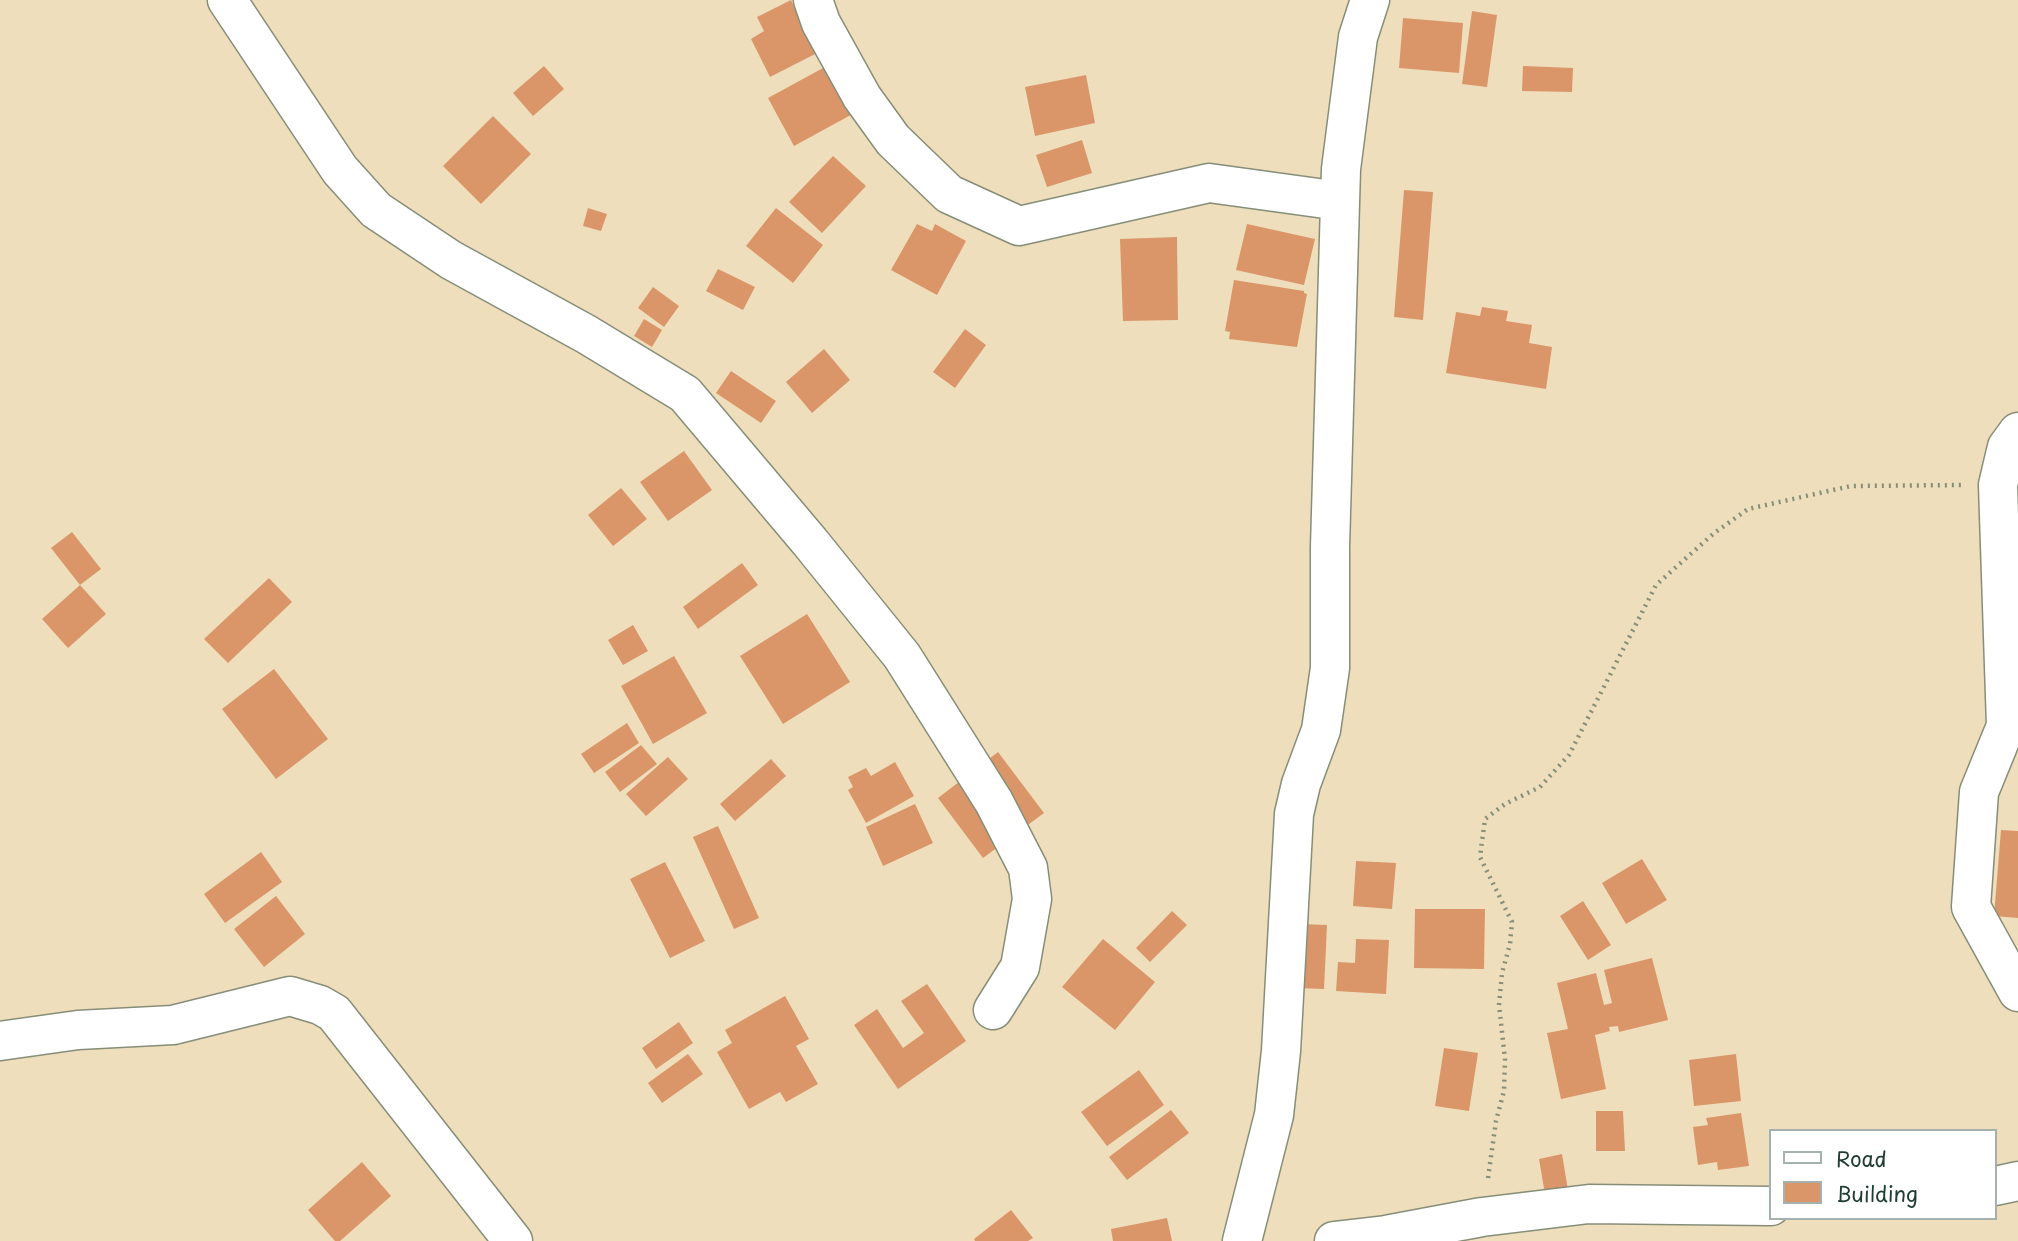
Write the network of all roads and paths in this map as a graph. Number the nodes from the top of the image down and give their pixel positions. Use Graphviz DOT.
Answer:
graph roads {
  1 [pos="227,0"];
  2 [pos="813,0"];
  3 [pos="1370,0"];
  4 [pos="1340,201"];
  5 [pos="2018,432"];
  6 [pos="1998,485"];
  7 [pos="2018,992"];
  8 [pos="993,1010"];
  9 [pos="0,1041"];
  10 [pos="2018,1181"];
  11 [pos="1997,1186"];
  12 [pos="1770,1206"];
  13 [pos="1483,1229"];
  14 [pos="513,1241"];
  15 [pos="1242,1241"];
  16 [pos="1334,1241"];
  1 -- 8 [label="street"];
  2 -- 4 [label="street"];
  3 -- 4 [label="street"];
  4 -- 15 [label="street"];
  5 -- 6 [label="street"];
  6 -- 7 [label="street"];
  6 -- 13 [label="path"];
  9 -- 14 [label="street"];
  10 -- 11 [label="street"];
  12 -- 13 [label="street"];
  13 -- 16 [label="street"];
}
